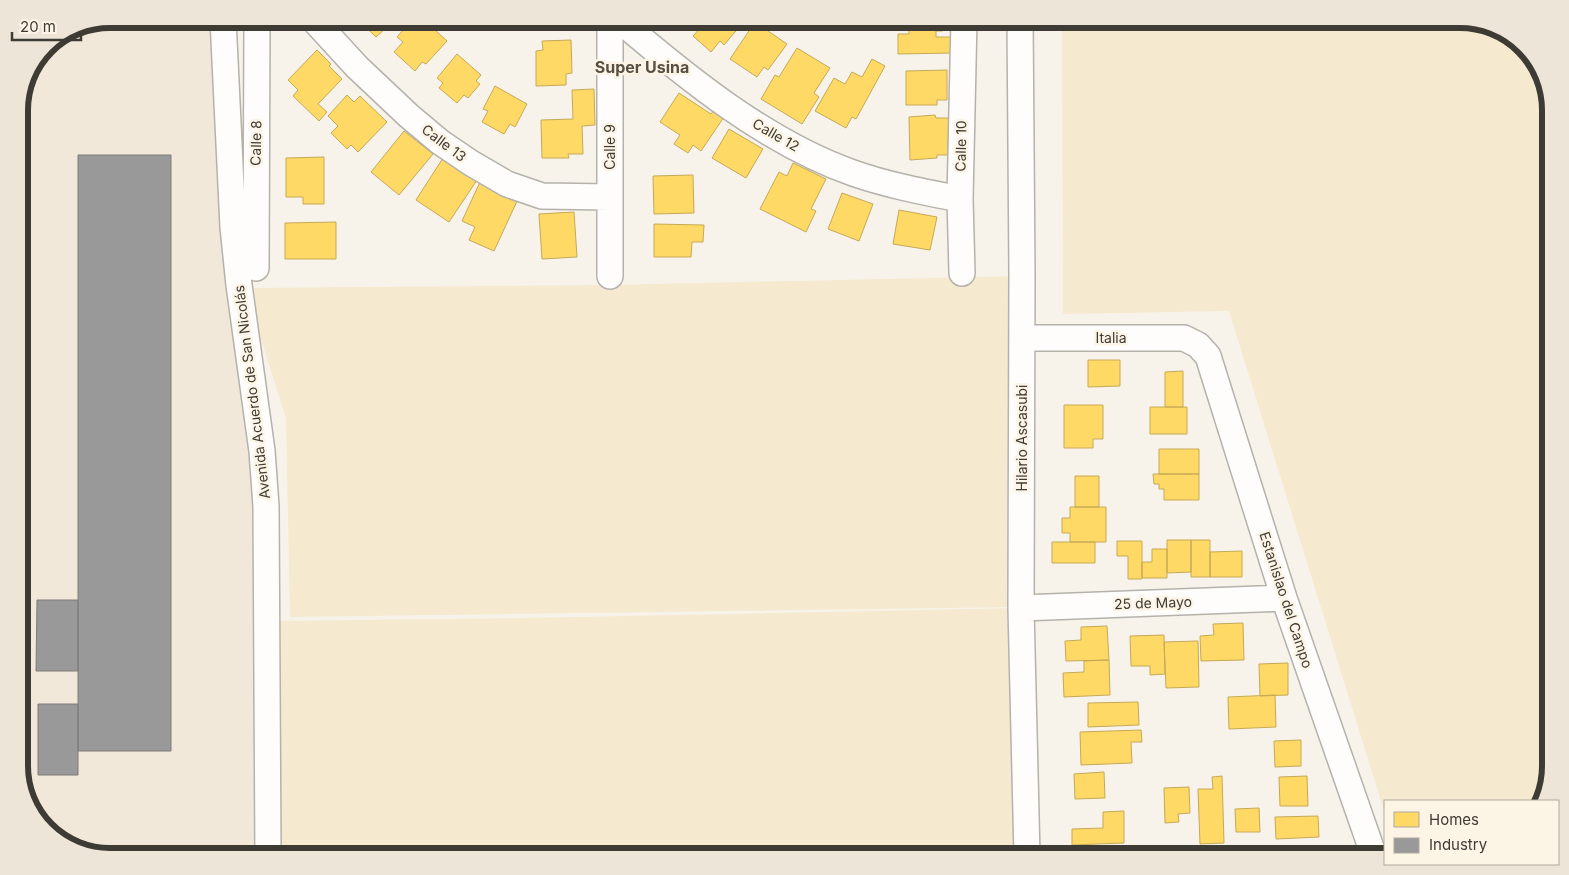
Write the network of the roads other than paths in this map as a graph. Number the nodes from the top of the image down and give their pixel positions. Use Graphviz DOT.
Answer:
graph roads {
  1 [pos="223,28"];
  2 [pos="257,28"];
  3 [pos="321,28"];
  4 [pos="610,28"];
  5 [pos="629,28"];
  6 [pos="964,28"];
  7 [pos="1020,28"];
  8 [pos="610,197"];
  9 [pos="960,200"];
  10 [pos="256,268"];
  11 [pos="962,273"];
  12 [pos="610,276"];
  13 [pos="1022,338"];
  14 [pos="1198,346"];
  15 [pos="1284,598"];
  16 [pos="1021,608"];
  17 [pos="268,848"];
  18 [pos="1027,848"];
  19 [pos="1371,848"];
  1 -- 17 [label="street, Avenida Acuerdo de San Nicolás"];
  2 -- 10 [label="street, Calle 8"];
  3 -- 8 [label="street, Calle 13"];
  4 -- 8 [label="street, Calle 9"];
  5 -- 9 [label="street, Calle 12"];
  6 -- 9 [label="street, Calle 10"];
  7 -- 13 [label="street, Hilario Ascasubi"];
  8 -- 12 [label="street, Calle 9"];
  9 -- 11 [label="street, Calle 10"];
  13 -- 14 [label="street, Italia"];
  13 -- 16 [label="street, Hilario Ascasubi"];
  14 -- 15 [label="street, Estanislao del Campo"];
  15 -- 16 [label="street, 25 de Mayo"];
  15 -- 19 [label="street, Estanislao del Campo"];
  16 -- 18 [label="street, Hilario Ascasubi"];
}
